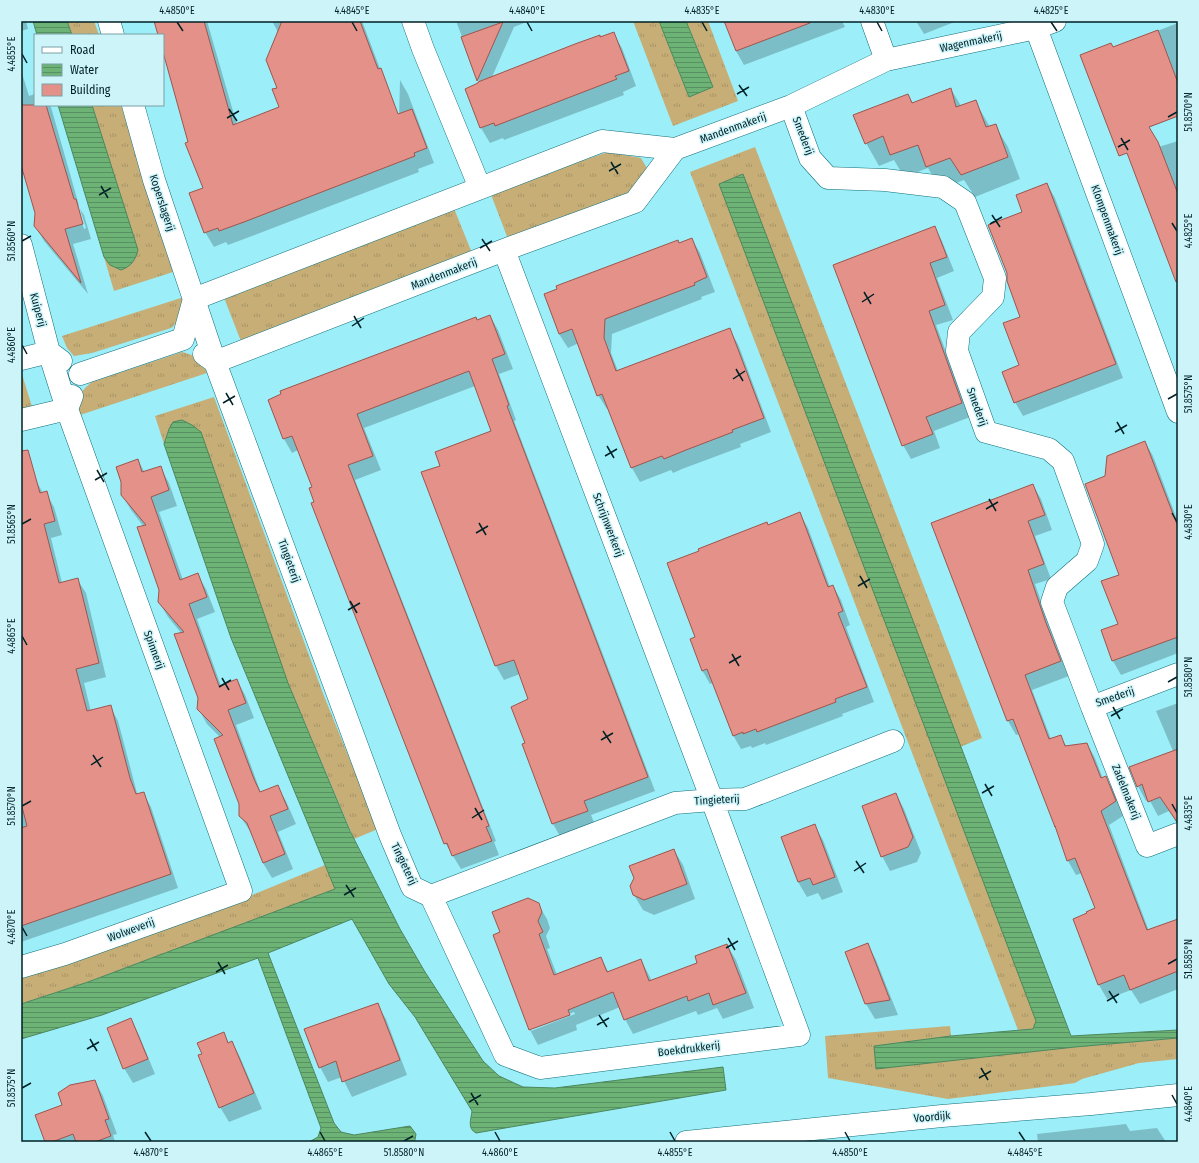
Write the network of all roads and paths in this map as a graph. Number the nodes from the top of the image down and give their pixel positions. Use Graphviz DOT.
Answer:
graph roads {
  1 [pos="109,21"];
  2 [pos="413,21"];
  3 [pos="872,21"];
  4 [pos="1045,25"];
  5 [pos="113,34"];
  6 [pos="886,60"];
  7 [pos="133,106"];
  8 [pos="791,106"];
  9 [pos="675,150"];
  10 [pos="480,188"];
  11 [pos="21,245"];
  12 [pos="504,250"];
  13 [pos="194,299"];
  14 [pos="183,339"];
  15 [pos="50,352"];
  16 [pos="21,359"];
  17 [pos="215,362"];
  18 [pos="80,374"];
  19 [pos="67,409"];
  20 [pos="1178,412"];
  21 [pos="21,420"];
  22 [pos="1178,674"];
  23 [pos="1092,707"];
  24 [pos="894,741"];
  25 [pos="712,800"];
  26 [pos="1178,834"];
  27 [pos="241,891"];
  28 [pos="431,896"];
  29 [pos="21,967"];
  30 [pos="1178,1095"];
  31 [pos="686,1142"];
  1 -- 5 [label="street"];
  2 -- 10 [label="street"];
  3 -- 6 [label="street"];
  4 -- 6 [label="street, Wagenmakerij"];
  4 -- 20 [label="street, Klompenmakerij"];
  6 -- 8 [label="street, Wagenmakerij"];
  7 -- 13 [label="street, Koperslagerij"];
  8 -- 9 [label="street, Mandenmakerij"];
  8 -- 23 [label="street, Smederij"];
  9 -- 10 [label="street, Mandenmakerij"];
  9 -- 12 [label="street, Mandenmakerij"];
  10 -- 13 [label="street, Mandenmakerij"];
  11 -- 15 [label="street, Kuiperij"];
  12 -- 17 [label="street, Mandenmakerij"];
  12 -- 25 [label="street, Schrijnwerkerij"];
  13 -- 14 [label="street"];
  13 -- 17 [label="street"];
  14 -- 17 [label="street"];
  14 -- 18 [label="street"];
  15 -- 16 [label="street"];
  15 -- 18 [label="street"];
  15 -- 19 [label="street, Kuiperij"];
  17 -- 28 [label="street, Tingieterij"];
  18 -- 19 [label="street"];
  19 -- 21 [label="street"];
  19 -- 27 [label="street, Spinnerij"];
  22 -- 23 [label="street, Smederij"];
  23 -- 26 [label="street, Zadelmakerij"];
  24 -- 25 [label="street, Tingieterij"];
  25 -- 28 [label="street, Tingieterij"];
  25 -- 28 [label="street, Boekdrukkerij"];
  27 -- 29 [label="street, Wolweverij"];
  30 -- 31 [label="street, Voordijk"];
}
